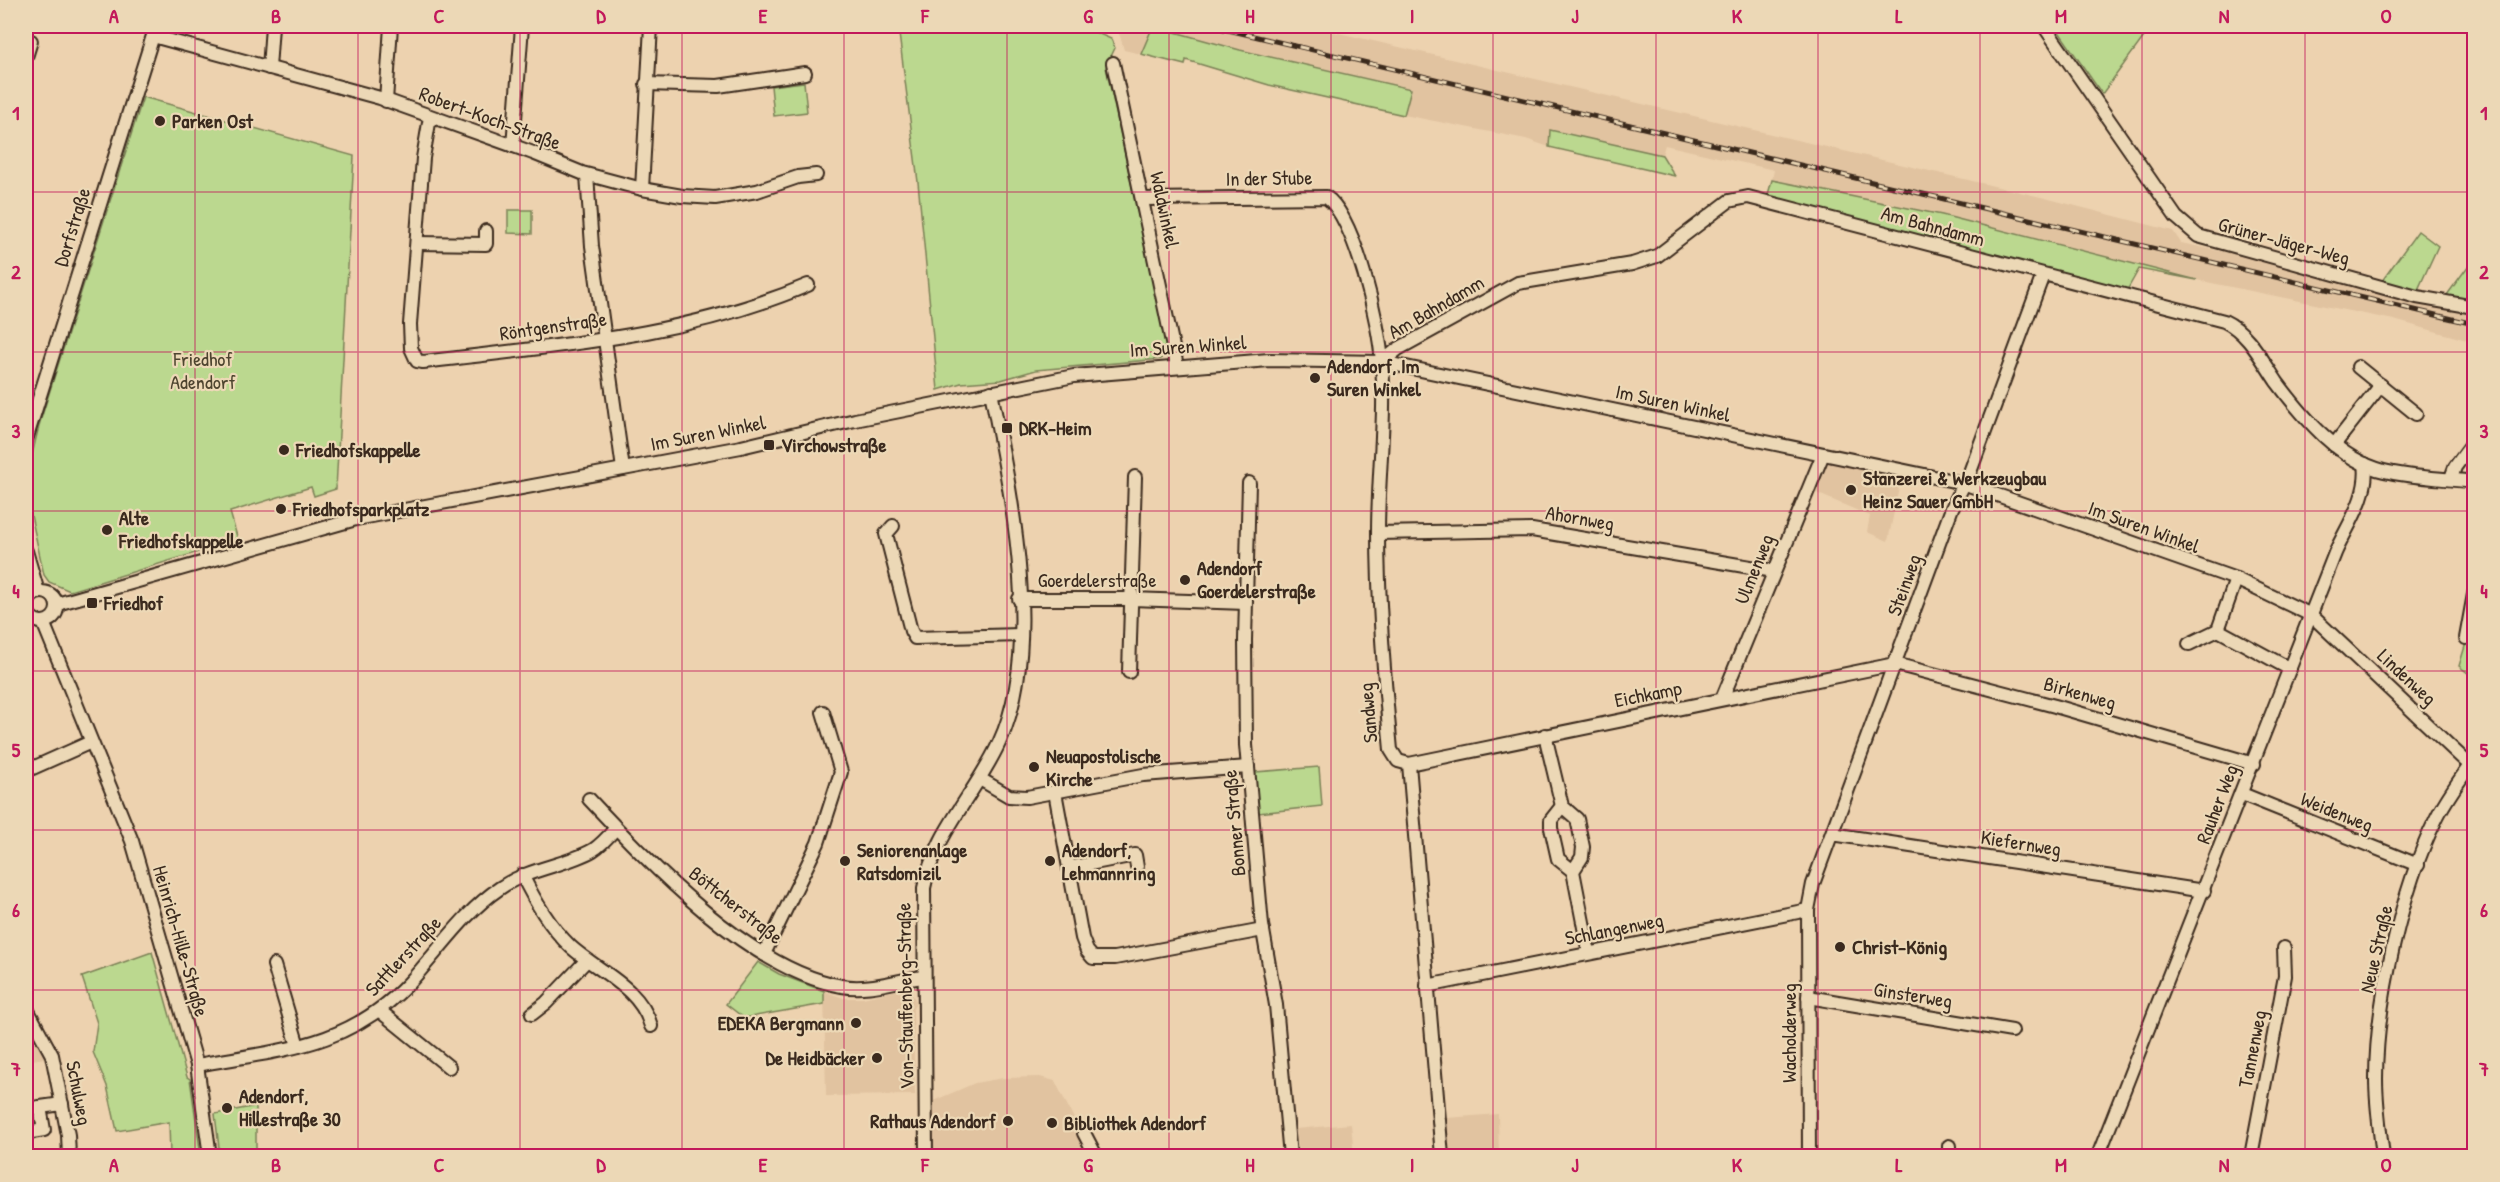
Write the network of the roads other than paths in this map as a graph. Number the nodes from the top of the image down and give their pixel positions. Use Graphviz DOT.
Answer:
graph roads {
  1 [pos="272,26"];
  2 [pos="391,26"];
  3 [pos="522,26"];
  4 [pos="651,26"];
  5 [pos="2044,26"];
  6 [pos="154,31"];
  7 [pos="31,42"];
  8 [pos="26,57"];
  9 [pos="1113,63"];
  10 [pos="269,68"];
  11 [pos="805,73"];
  12 [pos="646,84"];
  13 [pos="386,101"];
  14 [pos="430,117"];
  15 [pos="513,146"];
  16 [pos="587,175"];
  17 [pos="816,175"];
  18 [pos="642,189"];
  19 [pos="1143,199"];
  20 [pos="486,231"];
  21 [pos="417,243"];
  22 [pos="2043,275"];
  23 [pos="808,285"];
  24 [pos="2475,307"];
  25 [pos="604,339"];
  26 [pos="1382,362"];
  27 [pos="1177,366"];
  28 [pos="2358,367"];
  29 [pos="2381,386"];
  30 [pos="991,392"];
  31 [pos="2416,414"];
  32 [pos="26,440"];
  33 [pos="2475,441"];
  34 [pos="2334,445"];
  35 [pos="1823,454"];
  36 [pos="2365,464"];
  37 [pos="623,469"];
  38 [pos="1135,477"];
  39 [pos="2451,478"];
  40 [pos="2475,482"];
  41 [pos="1249,483"];
  42 [pos="1963,483"];
  43 [pos="893,526"];
  44 [pos="1378,533"];
  45 [pos="26,551"];
  46 [pos="1774,571"];
  47 [pos="2236,579"];
  48 [pos="38,592"];
  49 [pos="2475,594"];
  50 [pos="1019,599"];
  51 [pos="1131,599"];
  52 [pos="1246,603"];
  53 [pos="57,604"];
  54 [pos="26,608"];
  55 [pos="2311,615"];
  56 [pos="43,622"];
  57 [pos="2218,630"];
  58 [pos="1020,635"];
  59 [pos="2466,638"];
  60 [pos="2189,644"];
  61 [pos="1895,664"];
  62 [pos="2290,669"];
  63 [pos="1129,672"];
  64 [pos="1722,699"];
  65 [pos="823,712"];
  66 [pos="1545,735"];
  67 [pos="91,742"];
  68 [pos="1409,764"];
  69 [pos="2254,764"];
  70 [pos="1248,767"];
  71 [pos="2473,767"];
  72 [pos="26,771"];
  73 [pos="980,779"];
  74 [pos="1055,792"];
  75 [pos="2242,794"];
  76 [pos="589,800"];
  77 [pos="1562,806"];
  78 [pos="616,828"];
  79 [pos="1832,834"];
  80 [pos="2418,865"];
  81 [pos="1137,867"];
  82 [pos="1069,868"];
  83 [pos="1573,871"];
  84 [pos="522,875"];
  85 [pos="2204,891"];
  86 [pos="1808,910"];
  87 [pos="1263,930"];
  88 [pos="2284,948"];
  89 [pos="1589,953"];
  90 [pos="764,954"];
  91 [pos="587,960"];
  92 [pos="274,965"];
  93 [pos="923,977"];
  94 [pos="1427,986"];
  95 [pos="1808,997"];
  96 [pos="26,1007"];
  97 [pos="380,1011"];
  98 [pos="532,1014"];
  99 [pos="651,1026"];
  100 [pos="2012,1031"];
  101 [pos="298,1046"];
  102 [pos="196,1065"];
  103 [pos="449,1067"];
  104 [pos="62,1104"];
  105 [pos="40,1107"];
  106 [pos="26,1109"];
  107 [pos="1084,1132"];
  108 [pos="26,1133"];
  109 [pos="69,1156"];
  110 [pos="210,1156"];
  111 [pos="926,1156"];
  112 [pos="1096,1156"];
  113 [pos="1290,1156"];
  114 [pos="1442,1156"];
  115 [pos="1809,1156"];
  116 [pos="2097,1156"];
  117 [pos="2251,1156"];
  118 [pos="2383,1156"];
  1 -- 10 [label="street"];
  2 -- 13 [label="street"];
  3 -- 15 [label="street"];
  4 -- 12 [label="street"];
  5 -- 24 [label="street, Grüner-Jäger-Weg"];
  6 -- 10 [label="street, Robert-Koch-Straße"];
  6 -- 32 [label="street, Dorfstraße"];
  7 -- 8 [label="street"];
  9 -- 19 [label="street, Waldwinkel"];
  10 -- 13 [label="street, Robert-Koch-Straße"];
  11 -- 12 [label="street"];
  12 -- 18 [label="street"];
  13 -- 14 [label="street, Robert-Koch-Straße"];
  14 -- 15 [label="street, Robert-Koch-Straße"];
  14 -- 21 [label="street, Röntgenstraße"];
  15 -- 16 [label="street, Robert-Koch-Straße"];
  16 -- 18 [label="street, Robert-Koch-Straße"];
  16 -- 25 [label="street"];
  17 -- 18 [label="street, Robert-Koch-Straße"];
  19 -- 26 [label="street, In der Stube"];
  19 -- 27 [label="street, Waldwinkel"];
  20 -- 21 [label="street"];
  21 -- 25 [label="street, Röntgenstraße"];
  22 -- 26 [label="street, Am Bahndamm"];
  22 -- 34 [label="street, Am Bahndamm"];
  22 -- 42 [label="street, Steinweg"];
  23 -- 25 [label="street, Röntgenstraße"];
  25 -- 37 [label="street"];
  26 -- 27 [label="street, Im Suren Winkel"];
  26 -- 35 [label="street, Im Suren Winkel"];
  26 -- 44 [label="street, Sandweg"];
  27 -- 30 [label="street, Im Suren Winkel"];
  28 -- 29 [label="street"];
  29 -- 31 [label="street"];
  29 -- 34 [label="street"];
  30 -- 37 [label="street, Im Suren Winkel"];
  30 -- 50 [label="street, Von-Stauffenberg-Straße"];
  33 -- 39 [label="street"];
  34 -- 36 [label="street, Am Bahndamm"];
  35 -- 42 [label="street, Im Suren Winkel"];
  35 -- 46 [label="street, Ulmenweg"];
  36 -- 39 [label="street, Am Bahndamm"];
  36 -- 55 [label="street, Rauher Weg"];
  37 -- 53 [label="street, Im Suren Winkel"];
  38 -- 51 [label="street"];
  39 -- 40 [label="street, Am Bahndamm"];
  41 -- 52 [label="street, Bonner Straße"];
  42 -- 47 [label="street, Im Suren Winkel"];
  42 -- 61 [label="street, Steinweg"];
  43 -- 58 [label="street"];
  44 -- 46 [label="street, Ahornweg"];
  44 -- 68 [label="street, Sandweg"];
  45 -- 48 [label="street"];
  46 -- 64 [label="street, Ulmenweg"];
  47 -- 55 [label="street, Im Suren Winkel"];
  47 -- 57 [label="street"];
  48 -- 53 [label="street"];
  48 -- 54 [label="street"];
  49 -- 59 [label="street"];
  50 -- 51 [label="street, Goerdelerstraße"];
  50 -- 58 [label="street, Von-Stauffenberg-Straße"];
  51 -- 52 [label="street, Goerdelerstraße"];
  51 -- 63 [label="street"];
  52 -- 70 [label="street, Bonner Straße"];
  53 -- 56 [label="street"];
  54 -- 56 [label="street"];
  55 -- 62 [label="street, Rauher Weg"];
  55 -- 71 [label="street, Lindenweg"];
  56 -- 67 [label="street"];
  57 -- 60 [label="street"];
  57 -- 62 [label="street"];
  58 -- 73 [label="street, Von-Stauffenberg-Straße"];
  61 -- 64 [label="street, Eichkamp"];
  61 -- 69 [label="street, Birkenweg"];
  61 -- 79 [label="street, Steinweg"];
  62 -- 69 [label="street, Rauher Weg"];
  64 -- 66 [label="street, Eichkamp"];
  65 -- 90 [label="street"];
  66 -- 68 [label="street, Eichkamp"];
  66 -- 77 [label="street"];
  67 -- 72 [label="street"];
  67 -- 102 [label="street, Heinrich-Hille-Straße"];
  68 -- 94 [label="street"];
  69 -- 75 [label="street, Rauher Weg"];
  70 -- 74 [label="street"];
  70 -- 87 [label="street, Bonner Straße"];
  71 -- 80 [label="street, Neue Straße"];
  73 -- 74 [label="street"];
  73 -- 93 [label="street, Von-Stauffenberg-Straße"];
  74 -- 82 [label="street"];
  75 -- 80 [label="street, Weidenweg"];
  75 -- 85 [label="street, Rauher Weg"];
  76 -- 78 [label="street, Böttcherstraße"];
  77 -- 83 [label="street"];
  77 -- 83 [label="street"];
  78 -- 84 [label="street, Sattlerstraße"];
  78 -- 90 [label="street, Böttcherstraße"];
  79 -- 85 [label="street, Kiefernweg"];
  79 -- 86 [label="street, Steinweg"];
  80 -- 118 [label="street, Neue Straße"];
  81 -- 82 [label="street"];
  82 -- 87 [label="street"];
  83 -- 89 [label="street"];
  84 -- 91 [label="street"];
  84 -- 97 [label="street, Sattlerstraße"];
  85 -- 116 [label="street, Rauher Weg"];
  86 -- 89 [label="street, Schlangenweg"];
  86 -- 95 [label="street, Wacholderweg"];
  87 -- 113 [label="street, Bonner Straße"];
  88 -- 117 [label="street, Tannenweg"];
  89 -- 94 [label="street, Schlangenweg"];
  90 -- 93 [label="street, Böttcherstraße"];
  91 -- 98 [label="street"];
  91 -- 99 [label="street"];
  92 -- 101 [label="street"];
  93 -- 111 [label="street, Von-Stauffenberg-Straße"];
  94 -- 114 [label="street"];
  95 -- 100 [label="street, Ginsterweg"];
  95 -- 115 [label="street, Wacholderweg"];
  96 -- 104 [label="street, Schulweg"];
  97 -- 101 [label="street, Sattlerstraße"];
  97 -- 103 [label="street"];
  101 -- 102 [label="street, Sattlerstraße"];
  102 -- 110 [label="street, Heinrich-Hille-Straße"];
  104 -- 105 [label="street"];
  104 -- 109 [label="street, Schulweg"];
  105 -- 106 [label="street"];
  105 -- 108 [label="street"];
  107 -- 112 [label="street"];
}
